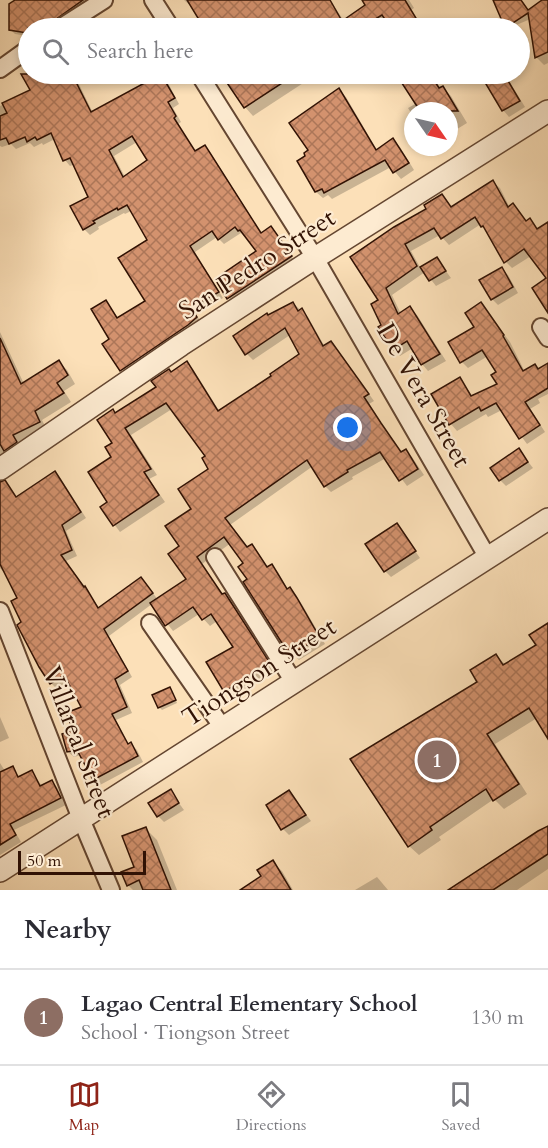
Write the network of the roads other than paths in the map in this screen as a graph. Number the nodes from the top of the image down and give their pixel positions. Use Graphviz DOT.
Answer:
graph roads {
  1 [pos="104,0"];
  2 [pos="153,0"];
  3 [pos="76,18"];
  4 [pos="165,18"];
  5 [pos="14,52"];
  6 [pos="0,69"];
  7 [pos="206,84"];
  8 [pos="548,111"];
  9 [pos="315,258"];
  10 [pos="0,469"];
  11 [pos="548,519"];
  12 [pos="214,557"];
  13 [pos="488,558"];
  14 [pos="0,611"];
  15 [pos="150,623"];
  16 [pos="294,682"];
  17 [pos="223,728"];
  18 [pos="81,819"];
  19 [pos="0,871"];
  20 [pos="111,890"];
  1 -- 3 [label="street"];
  2 -- 4 [label="street"];
  5 -- 6 [label="street"];
  7 -- 9 [label="street, De Vera Street"];
  8 -- 9 [label="street, San Pedro Street"];
  9 -- 10 [label="street, San Pedro Street"];
  9 -- 13 [label="street, De Vera Street"];
  11 -- 13 [label="street, Tiongson Street"];
  12 -- 16 [label="street"];
  13 -- 16 [label="street, Tiongson Street"];
  14 -- 18 [label="street, Villareal Street"];
  15 -- 17 [label="street"];
  16 -- 17 [label="street, Tiongson Street"];
  17 -- 18 [label="street, Tiongson Street"];
  18 -- 19 [label="street, Tiongson Street"];
  18 -- 20 [label="street, Villareal Street"];
}
